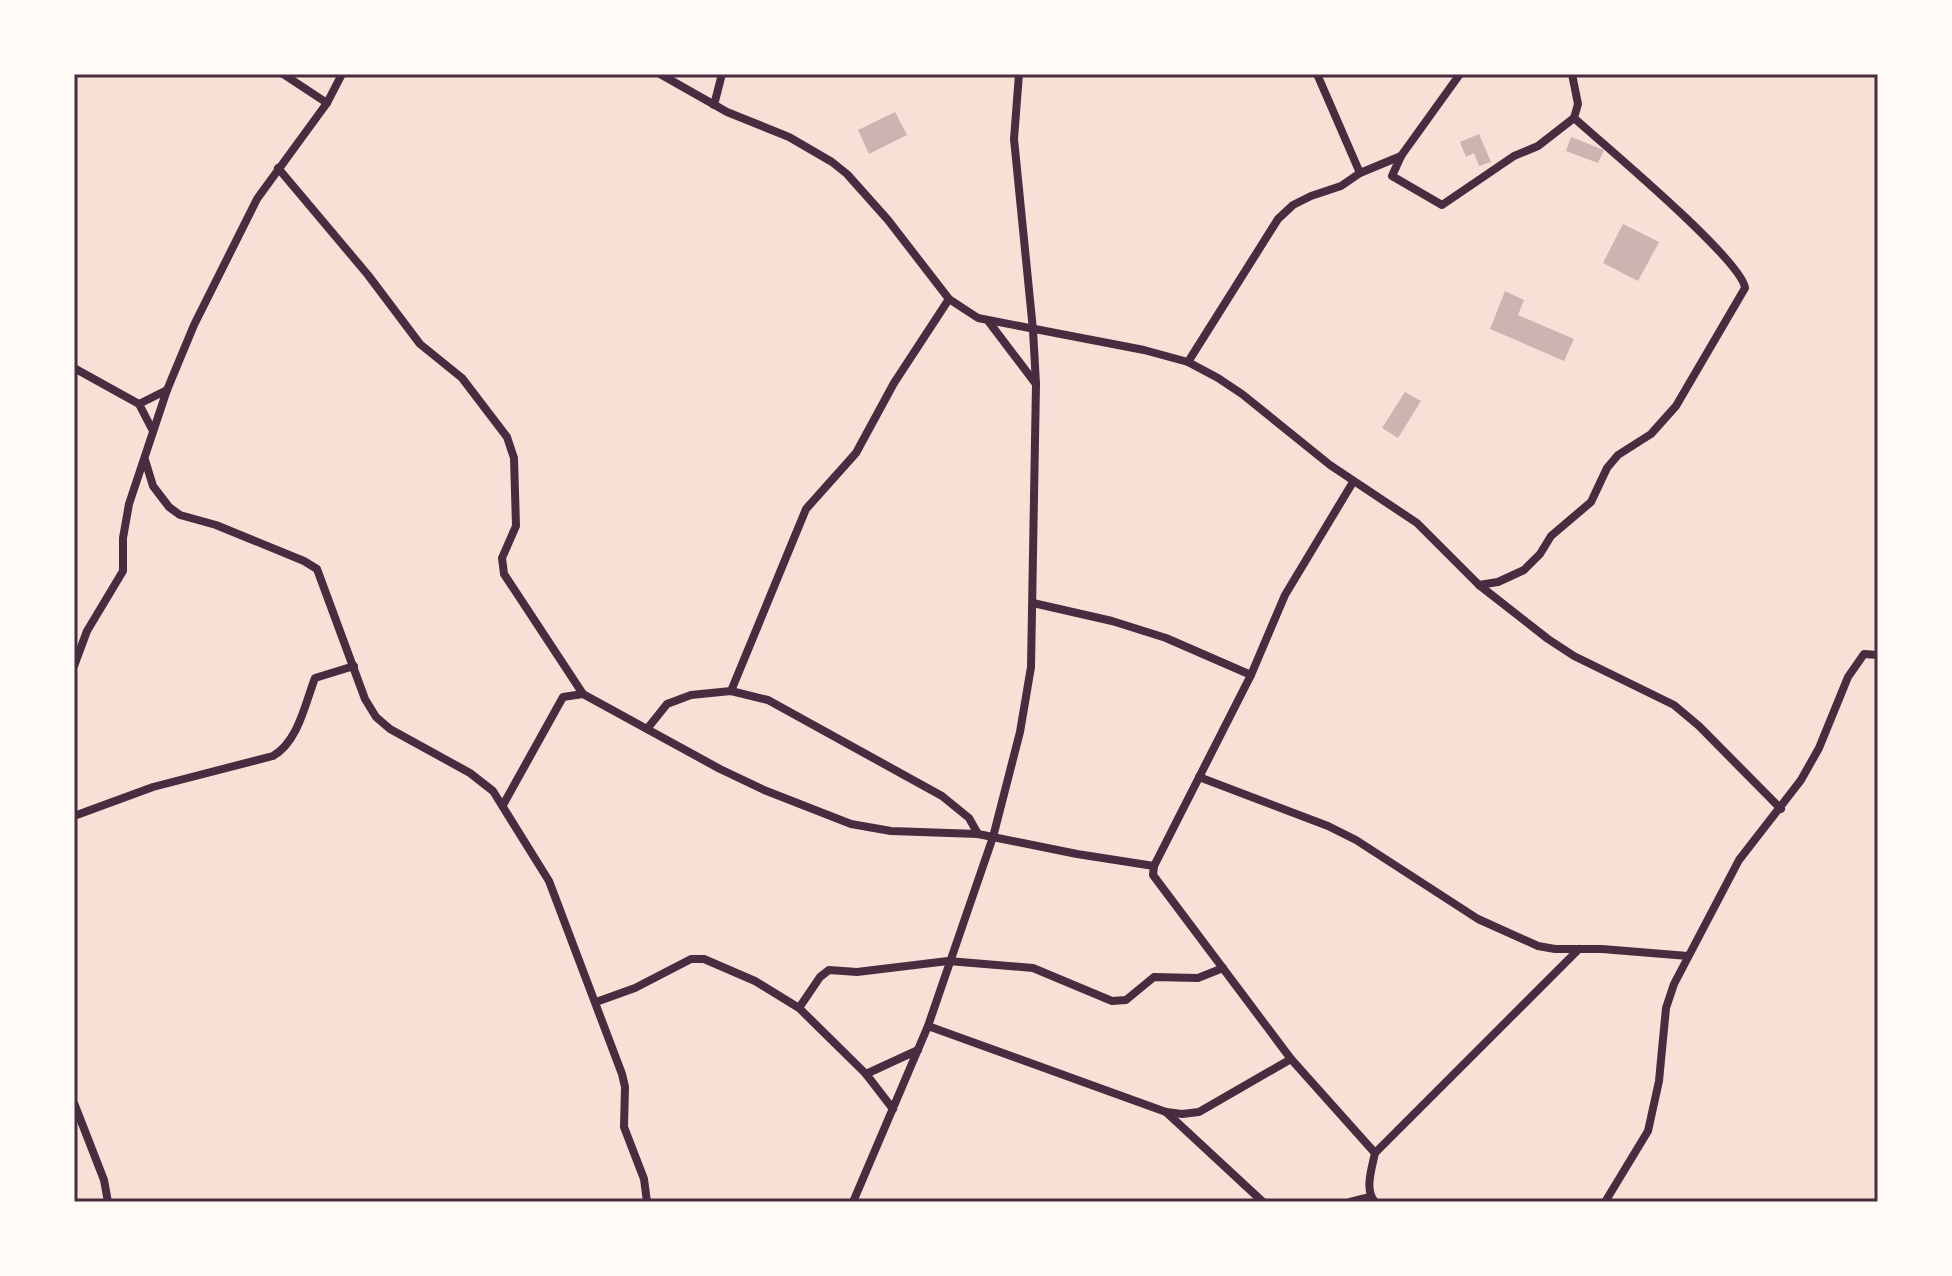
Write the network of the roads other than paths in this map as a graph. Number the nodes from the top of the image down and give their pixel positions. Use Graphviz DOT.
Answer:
graph roads {
  1 [pos="283,74"];
  2 [pos="342,74"];
  3 [pos="660,74"];
  4 [pos="722,74"];
  5 [pos="1019,74"];
  6 [pos="1317,74"];
  7 [pos="1460,74"];
  8 [pos="1572,74"];
  9 [pos="327,103"];
  10 [pos="714,105"];
  11 [pos="1574,118"];
  12 [pos="1401,156"];
  13 [pos="278,168"];
  14 [pos="1360,173"];
  15 [pos="949,299"];
  16 [pos="988,322"];
  17 [pos="1033,330"];
  18 [pos="1188,362"];
  19 [pos="74,368"];
  20 [pos="1036,384"];
  21 [pos="167,390"];
  22 [pos="139,404"];
  23 [pos="153,431"];
  24 [pos="145,460"];
  25 [pos="1353,482"];
  26 [pos="1479,585"];
  27 [pos="1033,603"];
  28 [pos="1878,655"];
  29 [pos="74,666"];
  30 [pos="354,666"];
  31 [pos="1251,675"];
  32 [pos="731,691"];
  33 [pos="583,694"];
  34 [pos="647,729"];
  35 [pos="1199,777"];
  36 [pos="503,805"];
  37 [pos="1781,809"];
  38 [pos="74,816"];
  39 [pos="978,834"];
  40 [pos="993,837"];
  41 [pos="1154,866"];
  42 [pos="1580,948"];
  43 [pos="1688,956"];
  44 [pos="948,961"];
  45 [pos="1223,968"];
  46 [pos="596,1002"];
  47 [pos="799,1008"];
  48 [pos="928,1026"];
  49 [pos="918,1050"];
  50 [pos="1291,1059"];
  51 [pos="866,1074"];
  52 [pos="74,1103"];
  53 [pos="893,1109"];
  54 [pos="1166,1112"];
  55 [pos="1375,1153"];
  56 [pos="1372,1199"];
  57 [pos="108,1202"];
  58 [pos="647,1202"];
  59 [pos="853,1202"];
  60 [pos="1263,1202"];
  61 [pos="1350,1202"];
  62 [pos="1605,1202"];
  1 -- 9 [label="street"];
  2 -- 9 [label="street"];
  3 -- 10 [label="street"];
  4 -- 10 [label="street"];
  5 -- 17 [label="street"];
  6 -- 14 [label="street"];
  7 -- 12 [label="street"];
  8 -- 11 [label="street"];
  9 -- 13 [label="street"];
  10 -- 15 [label="street"];
  11 -- 12 [label="street"];
  11 -- 26 [label="street"];
  12 -- 14 [label="street"];
  13 -- 21 [label="street"];
  13 -- 33 [label="street"];
  14 -- 18 [label="street"];
  15 -- 16 [label="street"];
  15 -- 32 [label="street"];
  16 -- 17 [label="street"];
  16 -- 20 [label="street"];
  17 -- 18 [label="street"];
  17 -- 20 [label="street"];
  18 -- 25 [label="street"];
  19 -- 22 [label="street"];
  20 -- 27 [label="street"];
  21 -- 22 [label="street"];
  21 -- 23 [label="street"];
  22 -- 23 [label="street"];
  23 -- 24 [label="street"];
  24 -- 29 [label="street"];
  24 -- 30 [label="street"];
  25 -- 26 [label="street"];
  25 -- 31 [label="street"];
  26 -- 37 [label="street"];
  27 -- 31 [label="street"];
  27 -- 40 [label="street"];
  28 -- 37 [label="street"];
  30 -- 36 [label="street"];
  30 -- 38 [label="street"];
  31 -- 35 [label="street"];
  32 -- 34 [label="street"];
  32 -- 39 [label="street"];
  33 -- 34 [label="street"];
  33 -- 36 [label="street"];
  34 -- 39 [label="street"];
  35 -- 41 [label="street"];
  35 -- 42 [label="street"];
  36 -- 46 [label="street"];
  37 -- 43 [label="street"];
  39 -- 40 [label="street"];
  40 -- 41 [label="street"];
  40 -- 44 [label="street"];
  41 -- 45 [label="street"];
  42 -- 43 [label="street"];
  42 -- 55 [label="street"];
  43 -- 62 [label="street"];
  44 -- 45 [label="street"];
  44 -- 47 [label="street"];
  44 -- 48 [label="street"];
  45 -- 50 [label="street"];
  46 -- 47 [label="street"];
  46 -- 58 [label="street"];
  47 -- 51 [label="street"];
  48 -- 49 [label="street"];
  48 -- 54 [label="street"];
  49 -- 51 [label="street"];
  49 -- 53 [label="street"];
  50 -- 54 [label="street"];
  50 -- 55 [label="street"];
  51 -- 53 [label="street"];
  52 -- 57 [label="street"];
  53 -- 59 [label="street"];
  54 -- 60 [label="street"];
  55 -- 56 [label="street"];
  56 -- 61 [label="street"];
}
